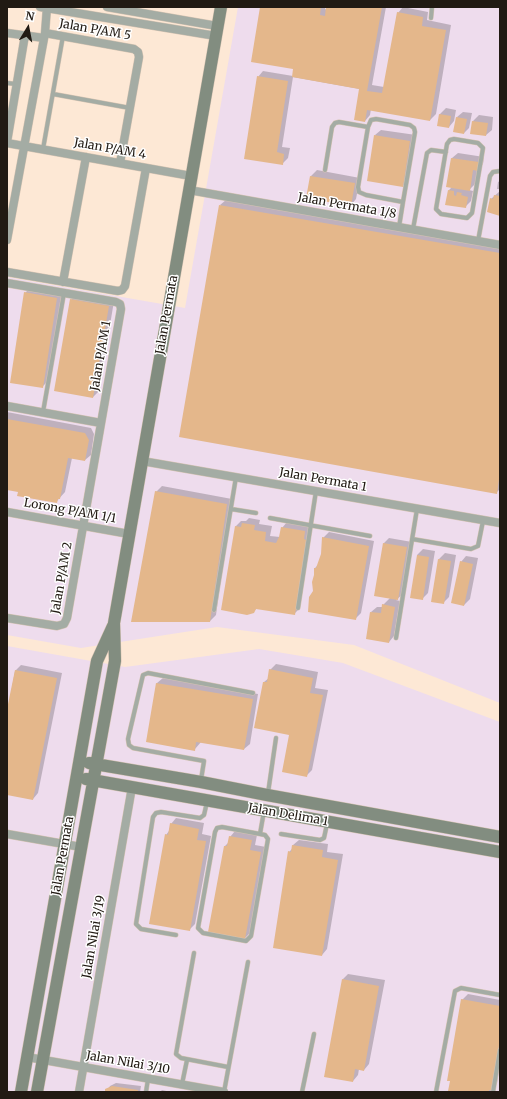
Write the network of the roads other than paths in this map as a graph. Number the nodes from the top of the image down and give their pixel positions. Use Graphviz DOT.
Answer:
graph roads {
  1 [pos="45,7"];
  2 [pos="107,7"];
  3 [pos="221,7"];
  4 [pos="432,7"];
  5 [pos="430,18"];
  6 [pos="216,31"];
  7 [pos="7,33"];
  8 [pos="25,35"];
  9 [pos="44,36"];
  10 [pos="63,36"];
  11 [pos="7,83"];
  12 [pos="17,84"];
  13 [pos="53,94"];
  14 [pos="130,108"];
  15 [pos="368,127"];
  16 [pos="7,142"];
  17 [pos="24,146"];
  18 [pos="42,150"];
  19 [pos="446,152"];
  20 [pos="86,157"];
  21 [pos="120,163"];
  22 [pos="146,168"];
  23 [pos="325,170"];
  24 [pos="500,171"];
  25 [pos="191,176"];
  26 [pos="189,190"];
  27 [pos="403,202"];
  28 [pos="399,227"];
  29 [pos="412,230"];
  30 [pos="7,240"];
  31 [pos="478,241"];
  32 [pos="500,245"];
  33 [pos="7,272"];
  34 [pos="63,282"];
  35 [pos="7,283"];
  36 [pos="64,293"];
  37 [pos="7,406"];
  38 [pos="43,413"];
  39 [pos="101,423"];
  40 [pos="142,461"];
  41 [pos="236,477"];
  42 [pos="316,491"];
  43 [pos="231,509"];
  44 [pos="417,509"];
  45 [pos="7,512"];
  46 [pos="256,513"];
  47 [pos="270,518"];
  48 [pos="483,520"];
  49 [pos="500,523"];
  50 [pos="310,525"];
  51 [pos="83,526"];
  52 [pos="129,534"];
  53 [pos="370,536"];
  54 [pos="412,539"];
  55 [pos="298,608"];
  56 [pos="214,610"];
  57 [pos="7,618"];
  58 [pos="114,623"];
  59 [pos="396,638"];
  60 [pos="253,693"];
  61 [pos="276,738"];
  62 [pos="80,762"];
  63 [pos="95,764"];
  64 [pos="77,777"];
  65 [pos="93,780"];
  66 [pos="201,782"];
  67 [pos="132,787"];
  68 [pos="267,796"];
  69 [pos="207,800"];
  70 [pos="264,811"];
  71 [pos="327,821"];
  72 [pos="7,834"];
  73 [pos="260,834"];
  74 [pos="281,834"];
  75 [pos="500,837"];
  76 [pos="65,844"];
  77 [pos="81,847"];
  78 [pos="500,852"];
  79 [pos="176,935"];
  80 [pos="194,954"];
  81 [pos="248,962"];
  82 [pos="500,995"];
  83 [pos="314,1034"];
  84 [pos="500,1050"];
  85 [pos="27,1058"];
  86 [pos="42,1060"];
  87 [pos="187,1060"];
  88 [pos="83,1067"];
  89 [pos="228,1067"];
  90 [pos="148,1079"];
  91 [pos="182,1085"];
  92 [pos="206,1090"];
  93 [pos="21,1092"];
  94 [pos="37,1092"];
  95 [pos="79,1092"];
  96 [pos="146,1092"];
  97 [pos="224,1092"];
  98 [pos="302,1092"];
  99 [pos="436,1092"];
  100 [pos="493,1092"];
  1 -- 6 [label="street"];
  1 -- 9 [label="street"];
  2 -- 6 [label="street"];
  3 -- 6 [label="street, Jalan Permata"];
  4 -- 5 [label="lane"];
  6 -- 25 [label="street, Jalan Permata"];
  7 -- 8 [label="street, Jalan P/AM 5"];
  8 -- 9 [label="street, Jalan P/AM 5"];
  8 -- 12 [label="street"];
  9 -- 10 [label="street, Jalan P/AM 5"];
  9 -- 17 [label="street"];
  10 -- 13 [label="lane"];
  10 -- 14 [label="street, Jalan P/AM 5"];
  11 -- 12 [label="lane"];
  12 -- 16 [label="street"];
  13 -- 14 [label="lane"];
  13 -- 18 [label="lane"];
  14 -- 21 [label="street"];
  15 -- 23 [label="lane"];
  15 -- 27 [label="lane"];
  15 -- 27 [label="lane"];
  16 -- 17 [label="street, Jalan P/AM 4"];
  17 -- 18 [label="street, Jalan P/AM 4"];
  17 -- 30 [label="street"];
  18 -- 20 [label="street, Jalan P/AM 4"];
  19 -- 19 [label="lane"];
  19 -- 29 [label="lane"];
  20 -- 21 [label="street, Jalan P/AM 4"];
  20 -- 34 [label="street"];
  21 -- 22 [label="street, Jalan P/AM 4"];
  22 -- 25 [label="street, Jalan P/AM 4"];
  22 -- 34 [label="street"];
  24 -- 31 [label="lane"];
  25 -- 26 [label="street, Jalan Permata"];
  26 -- 28 [label="street, Jalan Permata 1/8"];
  26 -- 40 [label="street, Jalan Permata"];
  27 -- 28 [label="lane"];
  28 -- 29 [label="street, Jalan Permata 1/8"];
  29 -- 31 [label="street, Jalan Permata 1/8"];
  31 -- 32 [label="street, Jalan Permata 1/8"];
  33 -- 34 [label="street"];
  35 -- 36 [label="street, Jalan P/AM 1"];
  36 -- 38 [label="lane"];
  36 -- 39 [label="street, Jalan P/AM 1"];
  37 -- 38 [label="street"];
  38 -- 39 [label="street"];
  39 -- 51 [label="street, Jalan P/AM 1"];
  40 -- 41 [label="street, Jalan Permata 1"];
  40 -- 52 [label="street, Jalan Permata"];
  41 -- 42 [label="street, Jalan Permata 1"];
  41 -- 43 [label="lane"];
  42 -- 44 [label="street, Jalan Permata 1"];
  42 -- 50 [label="lane"];
  43 -- 46 [label="lane"];
  43 -- 56 [label="lane"];
  44 -- 48 [label="street, Jalan Permata 1"];
  44 -- 54 [label="lane"];
  45 -- 51 [label="street, Lorong P/AM 1/1"];
  47 -- 50 [label="lane"];
  48 -- 49 [label="street, Jalan Permata 1"];
  48 -- 54 [label="lane"];
  50 -- 53 [label="lane"];
  50 -- 55 [label="lane"];
  51 -- 52 [label="street, Lorong P/AM 1/1"];
  51 -- 57 [label="street, Jalan P/AM 2"];
  52 -- 58 [label="street, Jalan Permata"];
  54 -- 59 [label="lane"];
  58 -- 62 [label="street, Jalan Permata"];
  58 -- 63 [label="street, Jalan Permata"];
  60 -- 66 [label="lane"];
  61 -- 68 [label="lane"];
  62 -- 63 [label="street, Jalan Delima 1"];
  62 -- 64 [label="street, Jalan Permata"];
  63 -- 65 [label="street, Jalan Permata"];
  63 -- 66 [label="street, Jalan Delima 1"];
  64 -- 65 [label="street, Jalan Delima 1"];
  64 -- 76 [label="street, Jalan Permata"];
  65 -- 67 [label="street, Jalan Delima 1"];
  65 -- 77 [label="street, Jalan Permata"];
  66 -- 68 [label="street, Jalan Delima 1"];
  67 -- 69 [label="street, Jalan Delima 1"];
  67 -- 88 [label="street, Jalan Nilai 3/19"];
  68 -- 75 [label="street, Jalan Delima 1"];
  69 -- 70 [label="street, Jalan Delima 1"];
  69 -- 79 [label="lane"];
  70 -- 71 [label="street, Jalan Delima 1"];
  70 -- 73 [label="lane"];
  71 -- 74 [label="lane"];
  71 -- 78 [label="street, Jalan Delima 1"];
  72 -- 76 [label="street"];
  73 -- 73 [label="lane"];
  76 -- 77 [label="street"];
  76 -- 85 [label="street, Jalan Permata"];
  77 -- 86 [label="street, Jalan Permata"];
  80 -- 87 [label="lane"];
  81 -- 89 [label="lane"];
  82 -- 99 [label="lane"];
  83 -- 98 [label="lane"];
  84 -- 100 [label="lane"];
  85 -- 86 [label="street, Jalan Nilai 3/10"];
  85 -- 93 [label="street, Jalan Permata"];
  86 -- 88 [label="street, Jalan Nilai 3/10"];
  86 -- 94 [label="street, Jalan Permata"];
  87 -- 89 [label="lane"];
  87 -- 91 [label="lane"];
  88 -- 90 [label="street, Jalan Nilai 3/10"];
  88 -- 95 [label="street, Jalan Nilai 3/19"];
  89 -- 97 [label="lane"];
  90 -- 91 [label="street, Jalan Nilai 3/10"];
  90 -- 96 [label="lane"];
  91 -- 92 [label="street, Jalan Nilai 3/10"];
  92 -- 97 [label="street, Jalan Nilai 3/10"];
}
